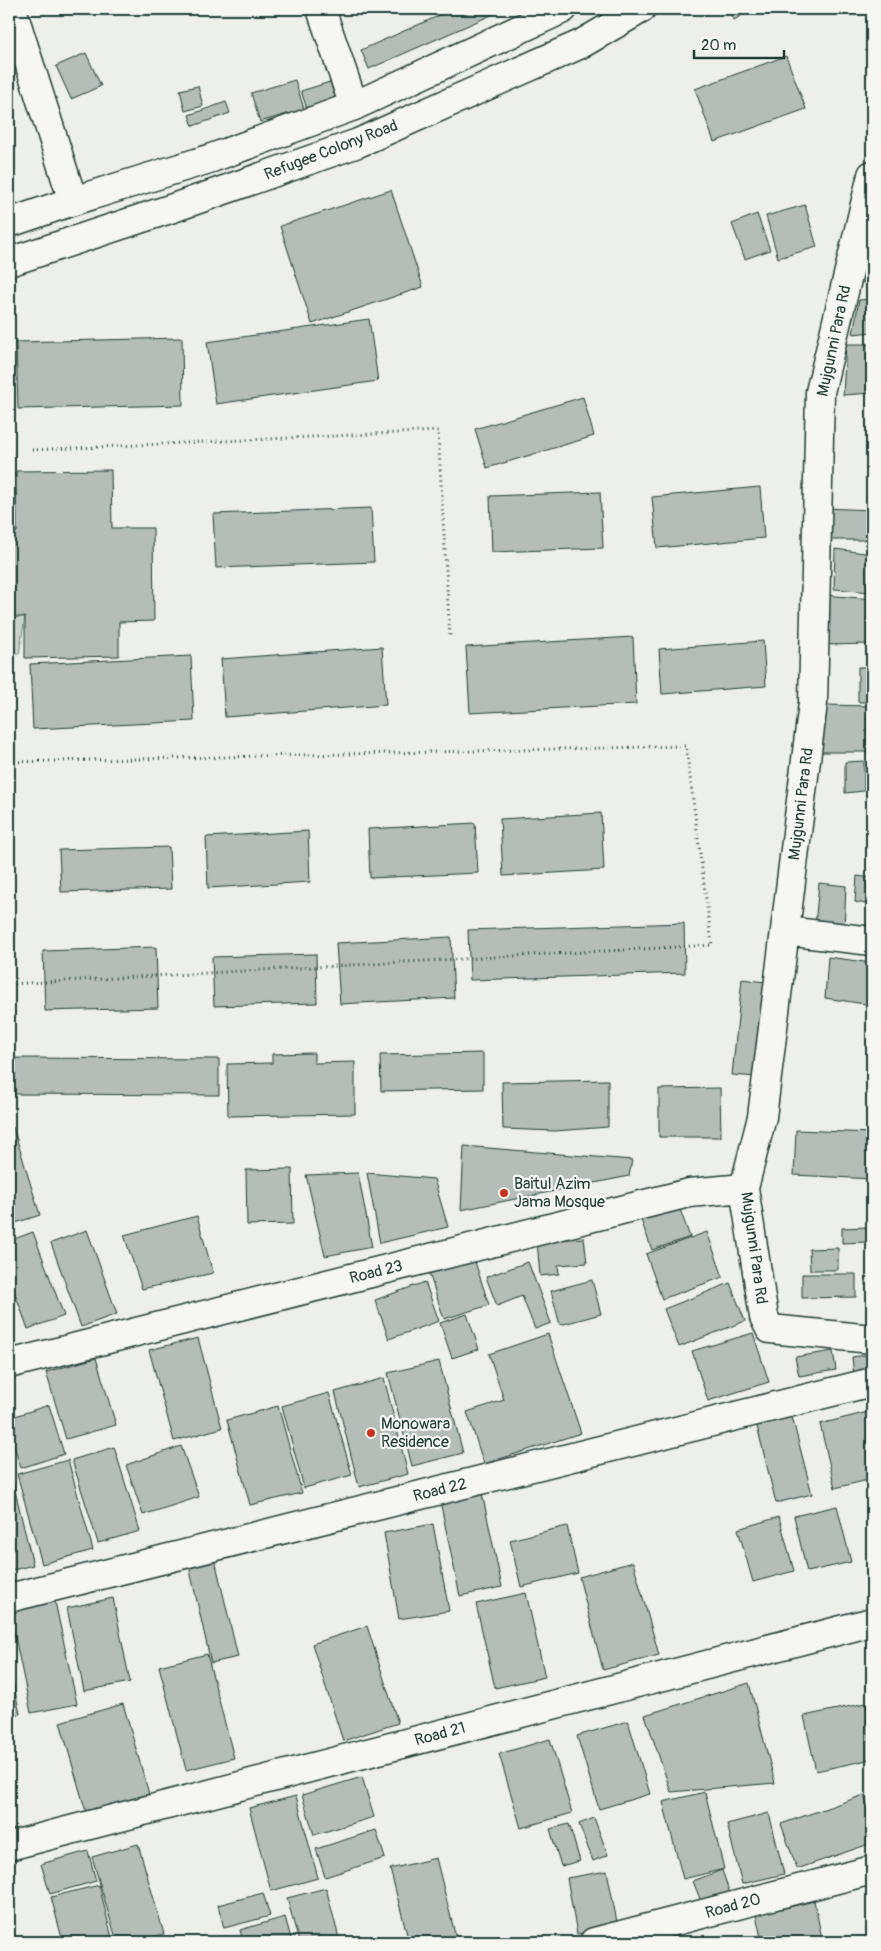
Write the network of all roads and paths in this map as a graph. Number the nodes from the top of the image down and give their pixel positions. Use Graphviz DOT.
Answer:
graph roads {
  1 [pos="12,9"];
  2 [pos="321,9"];
  3 [pos="563,9"];
  4 [pos="641,9"];
  5 [pos="354,106"];
  6 [pos="872,175"];
  7 [pos="73,201"];
  8 [pos="9,223"];
  9 [pos="9,262"];
  10 [pos="32,450"];
  11 [pos="450,638"];
  12 [pos="9,762"];
  13 [pos="785,931"];
  14 [pos="872,941"];
  15 [pos="9,984"];
  16 [pos="744,1188"];
  17 [pos="872,1339"];
  18 [pos="9,1364"];
  19 [pos="872,1382"];
  20 [pos="9,1598"];
  21 [pos="872,1622"];
  22 [pos="9,1846"];
  23 [pos="872,1870"];
  24 [pos="594,1942"];
  1 -- 7 [label="street"];
  2 -- 5 [label="street"];
  3 -- 5 [label="street, Refugee Colony Road"];
  4 -- 9 [label="street, Refugee Colony Road"];
  5 -- 7 [label="street, Refugee Colony Road"];
  6 -- 13 [label="street, Mujgunni Para Rd"];
  7 -- 8 [label="street, Refugee Colony Road"];
  10 -- 11 [label="path"];
  12 -- 15 [label="path"];
  13 -- 14 [label="street"];
  13 -- 16 [label="street, Mujgunni Para Rd"];
  16 -- 17 [label="street, Mujgunni Para Rd"];
  16 -- 18 [label="street, Road 23"];
  19 -- 20 [label="street, Road 22"];
  21 -- 22 [label="street, Road 21"];
  23 -- 24 [label="street, Road 20"];
}
